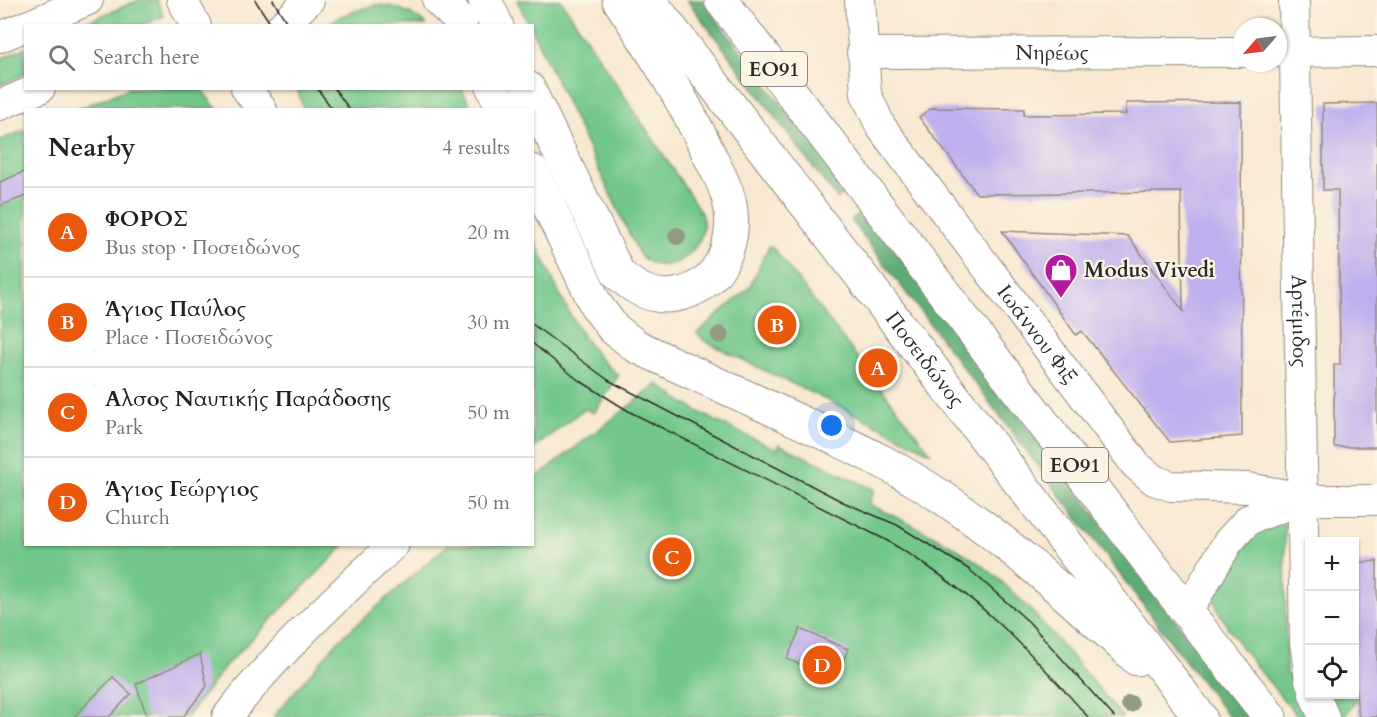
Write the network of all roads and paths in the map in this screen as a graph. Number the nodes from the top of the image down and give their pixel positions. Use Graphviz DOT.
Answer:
graph roads {
  1 [pos="88,0"];
  2 [pos="182,0"];
  3 [pos="309,0"];
  4 [pos="620,0"];
  5 [pos="649,0"];
  6 [pos="721,0"];
  7 [pos="861,0"];
  8 [pos="1294,0"];
  9 [pos="460,9"];
  10 [pos="31,24"];
  11 [pos="195,24"];
  12 [pos="284,24"];
  13 [pos="493,24"];
  14 [pos="24,27"];
  15 [pos="0,37"];
  16 [pos="1287,46"];
  17 [pos="1377,51"];
  18 [pos="1233,52"];
  19 [pos="1287,52"];
  20 [pos="861,53"];
  21 [pos="1287,72"];
  22 [pos="35,90"];
  23 [pos="247,90"];
  24 [pos="271,90"];
  25 [pos="494,90"];
  26 [pos="529,90"];
  27 [pos="0,105"];
  28 [pos="261,108"];
  29 [pos="275,108"];
  30 [pos="502,108"];
  31 [pos="534,175"];
  32 [pos="1302,499"];
  33 [pos="1377,500"];
  34 [pos="392,546"];
  35 [pos="1187,612"];
  36 [pos="1305,645"];
  37 [pos="1316,699"];
  38 [pos="228,717"];
  39 [pos="1200,717"];
  40 [pos="1270,717"];
  41 [pos="1324,717"];
  1 -- 10 [label="street"];
  2 -- 11 [label="street"];
  3 -- 12 [label="street"];
  4 -- 26 [label="highway"];
  5 -- 39 [label="highway, Ποσειδώνος / ΕΟ91"];
  6 -- 35 [label="highway, ΕΟ91"];
  7 -- 20 [label="street, Ιωάννου Φιξ"];
  8 -- 16 [label="street, Αρτέμιδος"];
  9 -- 13 [label="highway"];
  14 -- 15 [label="street"];
  17 -- 19 [label="street"];
  18 -- 20 [label="street, Νηρέως"];
  20 -- 32 [label="street, Ιωάννου Φιξ"];
  21 -- 32 [label="street, Αρτέμιδος"];
  22 -- 27 [label="street"];
  23 -- 28 [label="street"];
  24 -- 29 [label="street"];
  25 -- 30 [label="highway"];
  31 -- 39 [label="highway"];
  32 -- 33 [label="street"];
  32 -- 35 [label="street"];
  32 -- 36 [label="street, Αρτέμιδος"];
  34 -- 38 [label="street"];
  35 -- 40 [label="highway, ΕΟ91"];
  37 -- 41 [label="street"];
}
